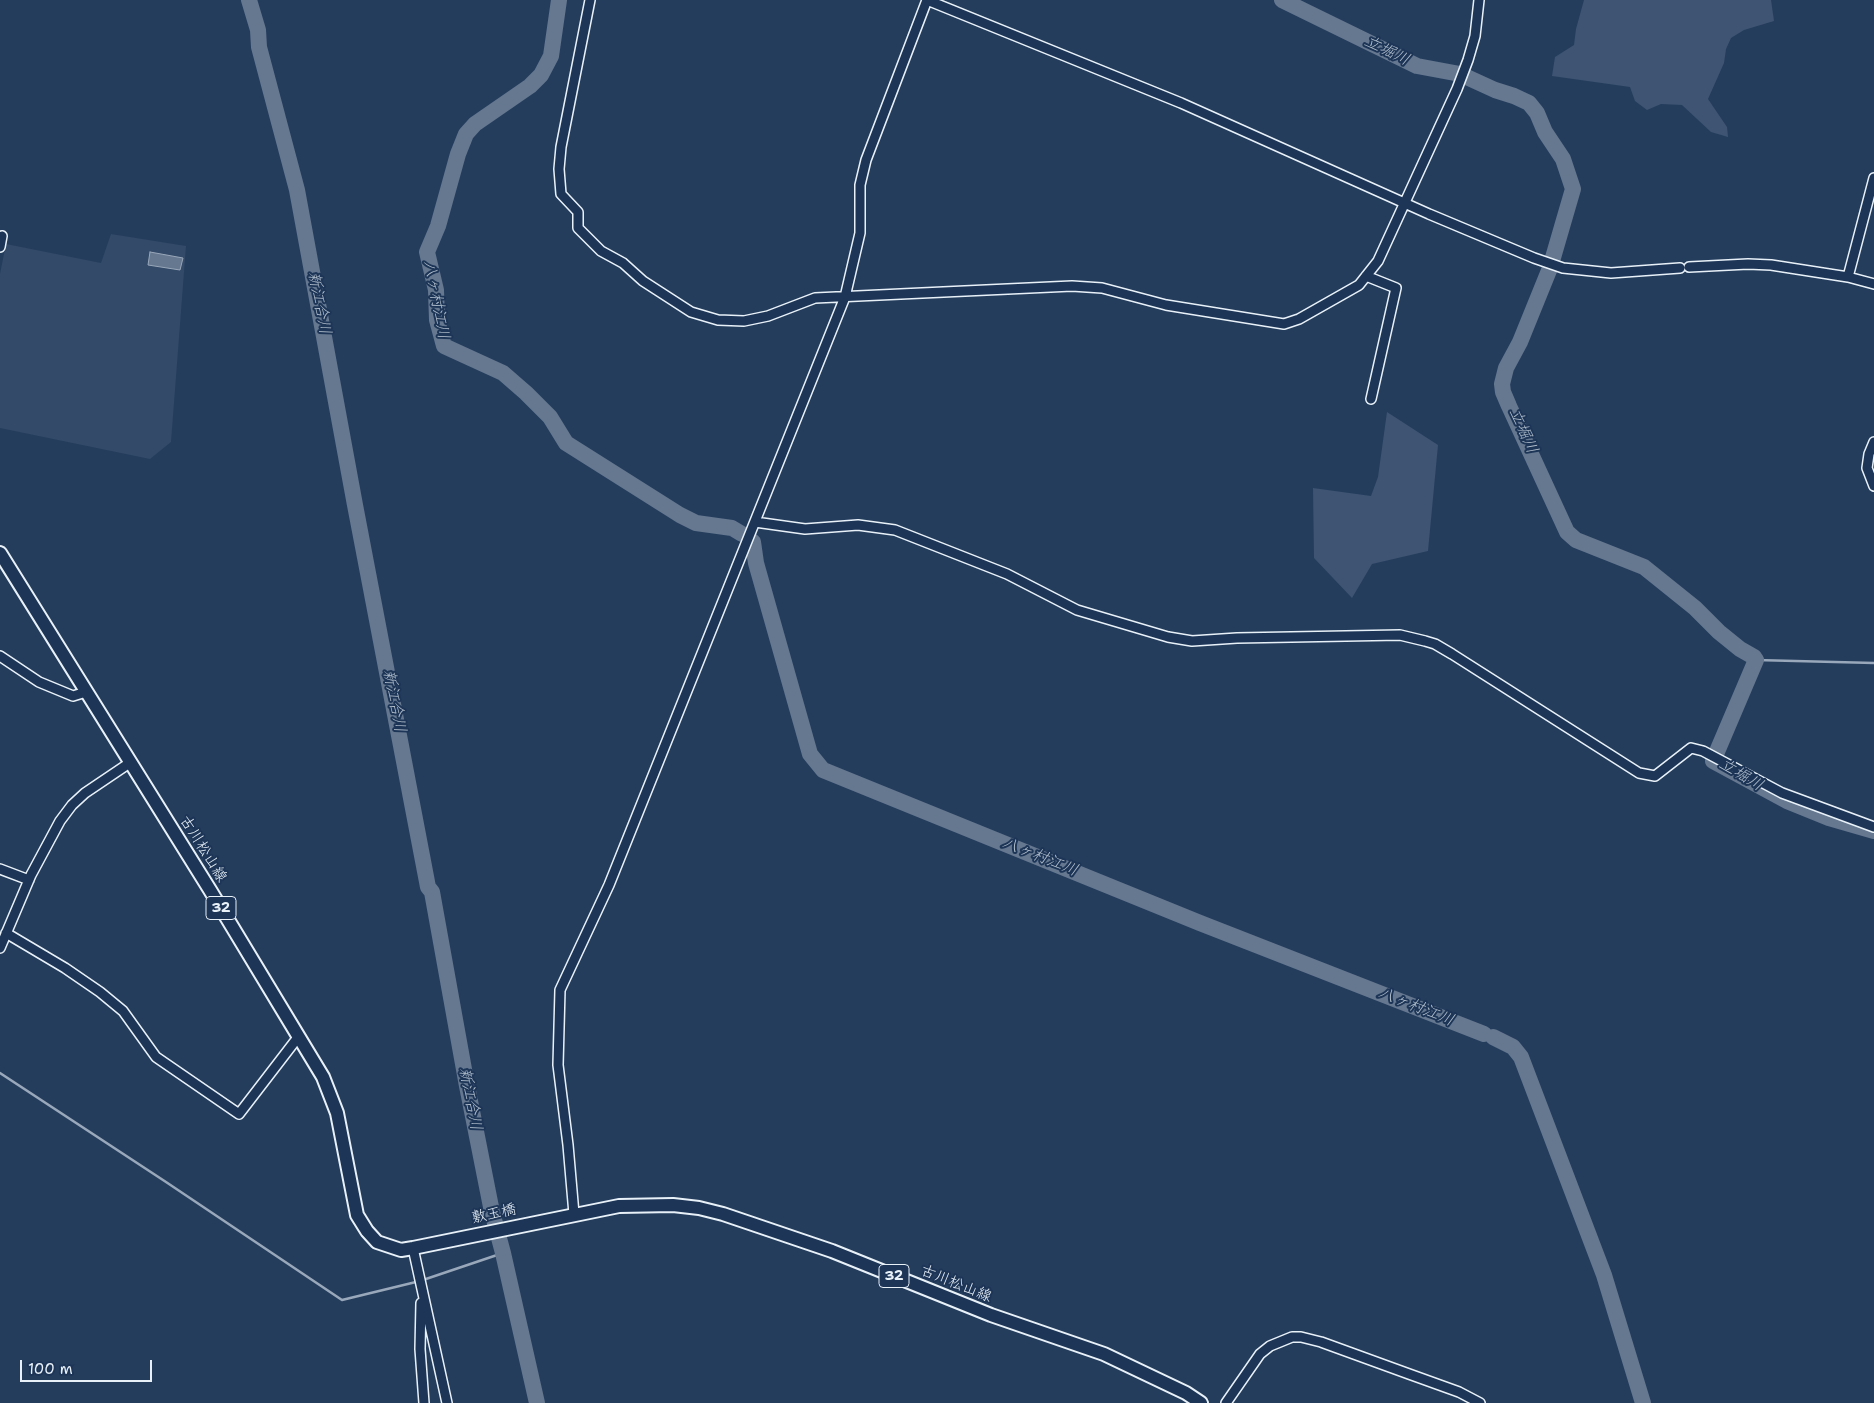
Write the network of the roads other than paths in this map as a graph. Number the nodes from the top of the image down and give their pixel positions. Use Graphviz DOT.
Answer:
graph roads {
  1 [pos="590,0"];
  2 [pos="927,0"];
  3 [pos="1479,0"];
  4 [pos="1874,178"];
  5 [pos="1404,202"];
  6 [pos="2,236"];
  7 [pos="0,247"];
  8 [pos="1366,276"];
  9 [pos="1848,277"];
  10 [pos="1874,284"];
  11 [pos="845,297"];
  12 [pos="1371,399"];
  13 [pos="1874,442"];
  14 [pos="1874,486"];
  15 [pos="755,522"];
  16 [pos="0,553"];
  17 [pos="0,656"];
  18 [pos="86,692"];
  19 [pos="130,762"];
  20 [pos="1874,827"];
  21 [pos="0,869"];
  22 [pos="29,880"];
  23 [pos="6,933"];
  24 [pos="0,948"];
  25 [pos="299,1036"];
  26 [pos="574,1214"];
  27 [pos="417,1247"];
  28 [pos="421,1290"];
  29 [pos="424,1403"];
  30 [pos="447,1403"];
  31 [pos="1201,1403"];
  32 [pos="1226,1403"];
  33 [pos="1480,1403"];
  1 -- 11 [label="street"];
  2 -- 5 [label="street"];
  2 -- 11 [label="street"];
  3 -- 5 [label="street"];
  4 -- 9 [label="street"];
  5 -- 8 [label="street"];
  5 -- 9 [label="street"];
  6 -- 7 [label="street"];
  8 -- 11 [label="street"];
  8 -- 12 [label="street"];
  9 -- 10 [label="street"];
  11 -- 15 [label="street"];
  13 -- 14 [label="street"];
  15 -- 20 [label="street"];
  15 -- 26 [label="street"];
  16 -- 18 [label="main road, 古川松山線 / 32"];
  17 -- 18 [label="street"];
  18 -- 19 [label="main road, 古川松山線 / 32"];
  19 -- 22 [label="street"];
  19 -- 25 [label="main road, 古川松山線 / 32"];
  21 -- 22 [label="street"];
  22 -- 23 [label="street"];
  23 -- 24 [label="street"];
  23 -- 25 [label="street"];
  25 -- 27 [label="main road, 古川松山線 / 32"];
  26 -- 27 [label="main road, 敷玉橋 / 32"];
  26 -- 31 [label="main road, 古川松山線 / 32"];
  27 -- 28 [label="street"];
  28 -- 29 [label="street"];
  28 -- 30 [label="street"];
  32 -- 33 [label="street"];
}
